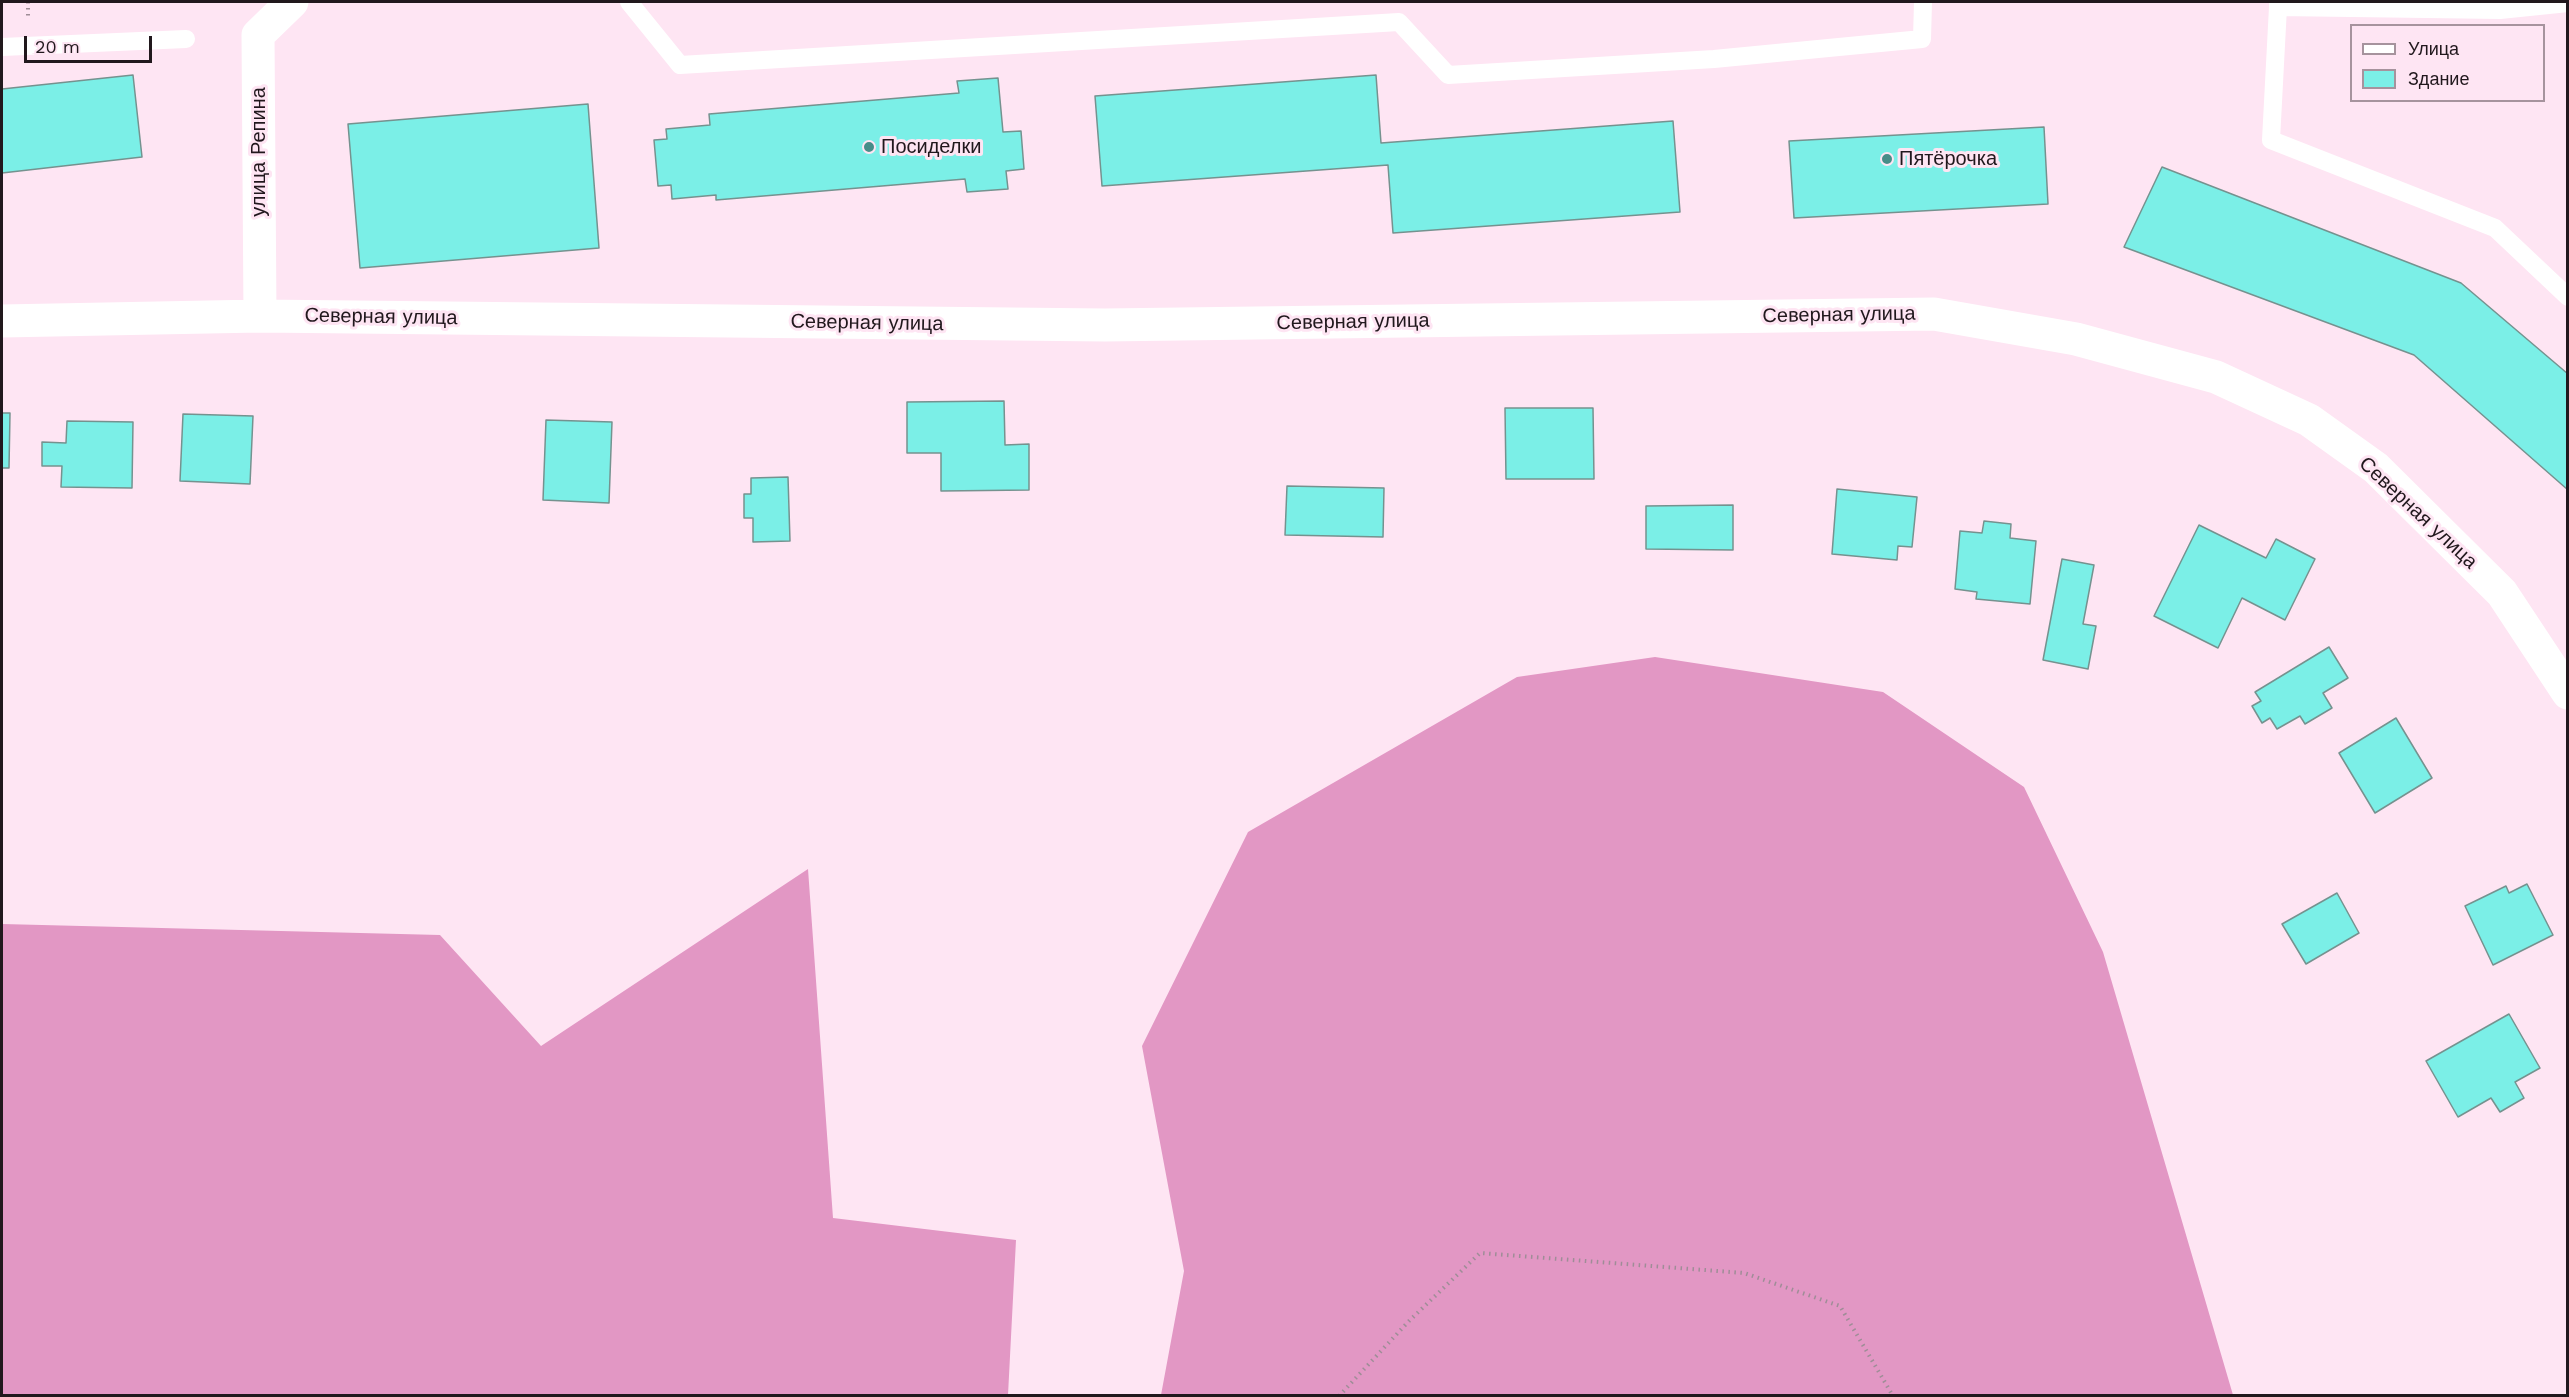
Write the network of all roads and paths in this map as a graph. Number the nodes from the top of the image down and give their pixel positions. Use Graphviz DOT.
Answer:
graph roads {
  1 [pos="292,2"];
  2 [pos="629,2"];
  3 [pos="1923,2"];
  4 [pos="2568,3"];
  5 [pos="2278,4"];
  6 [pos="186,39"];
  7 [pos="2,47"];
  8 [pos="2568,297"];
  9 [pos="260,316"];
  10 [pos="2,321"];
  11 [pos="2568,693"];
  12 [pos="1339,1395"];
  13 [pos="1893,1395"];
  1 -- 9 [label="street, улица Репина"];
  2 -- 3 [label="lane"];
  4 -- 5 [label="lane"];
  5 -- 8 [label="lane"];
  6 -- 7 [label="lane"];
  9 -- 10 [label="street, Северная улица"];
  9 -- 11 [label="street, Северная улица"];
  12 -- 13 [label="path"];
}
